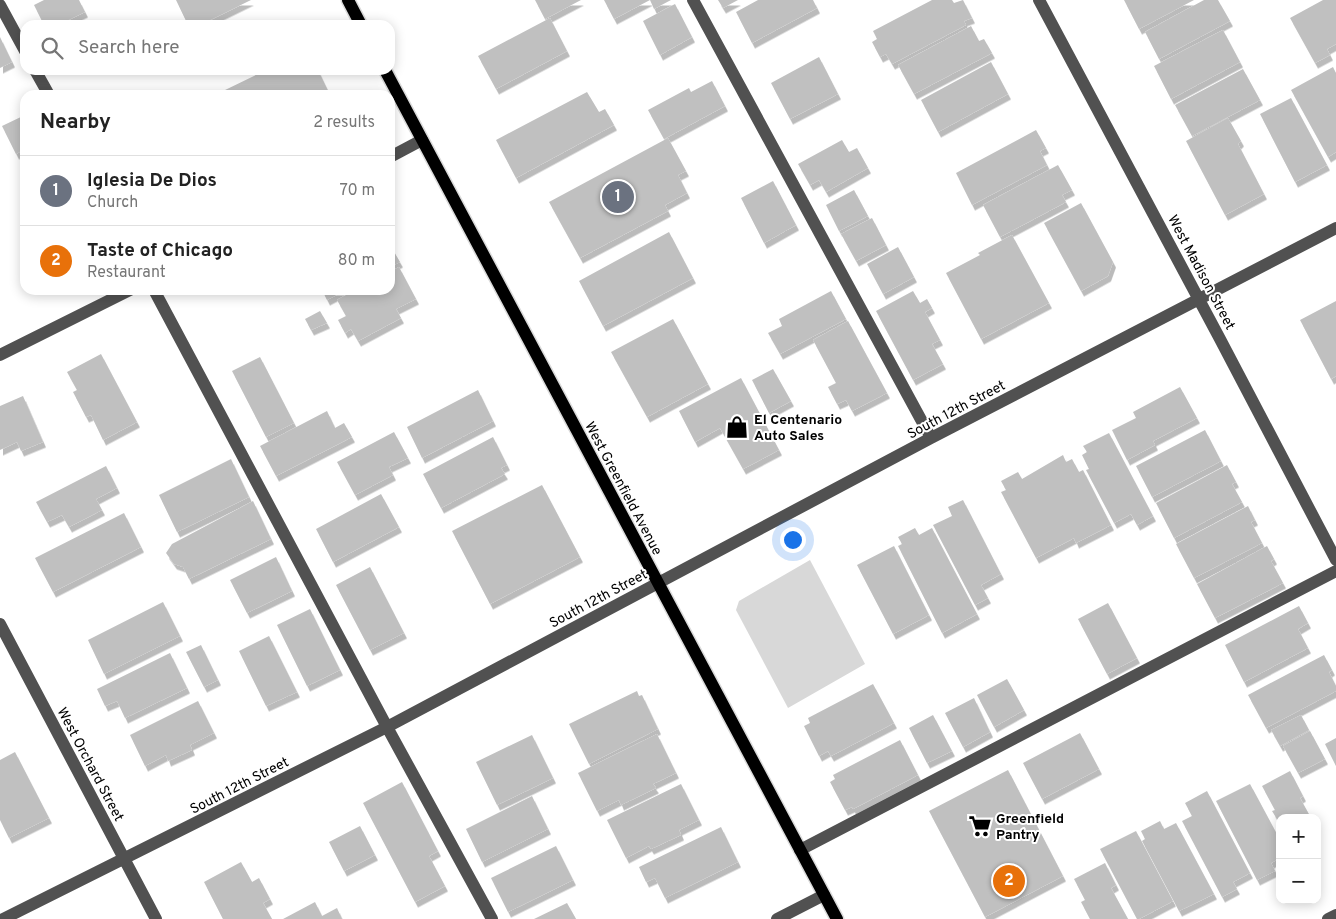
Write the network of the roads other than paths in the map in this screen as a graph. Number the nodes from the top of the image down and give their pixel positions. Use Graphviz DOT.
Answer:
graph roads {
  1 [pos="348,0"];
  2 [pos="693,0"];
  3 [pos="1038,0"];
  4 [pos="0,5"];
  5 [pos="358,20"];
  6 [pos="20,42"];
  7 [pos="38,75"];
  8 [pos="388,75"];
  9 [pos="46,90"];
  10 [pos="422,140"];
  11 [pos="395,154"];
  12 [pos="1336,228"];
  13 [pos="120,295"];
  14 [pos="157,295"];
  15 [pos="1199,299"];
  16 [pos="0,355"];
  17 [pos="931,438"];
  18 [pos="1336,560"];
  19 [pos="1336,571"];
  20 [pos="658,584"];
  21 [pos="0,624"];
  22 [pos="387,727"];
  23 [pos="800,850"];
  24 [pos="124,858"];
  25 [pos="824,895"];
  26 [pos="1336,915"];
  27 [pos="3,919"];
  28 [pos="156,919"];
  29 [pos="492,919"];
  30 [pos="777,919"];
  31 [pos="837,919"];
  32 [pos="1328,919"];
  1 -- 5 [label="main road"];
  2 -- 17 [label="street"];
  3 -- 15 [label="street, West Madison Street"];
  4 -- 6 [label="street"];
  7 -- 9 [label="street"];
  8 -- 10 [label="main road, West Greenfield Avenue"];
  10 -- 11 [label="street"];
  10 -- 20 [label="main road, West Greenfield Avenue"];
  12 -- 15 [label="street, South 12th Street"];
  13 -- 16 [label="street"];
  14 -- 22 [label="street"];
  15 -- 17 [label="street, South 12th Street"];
  15 -- 18 [label="street, West Madison Street"];
  17 -- 20 [label="street, South 12th Street"];
  19 -- 23 [label="street"];
  20 -- 22 [label="street, South 12th Street"];
  20 -- 23 [label="main road, West Greenfield Avenue"];
  21 -- 24 [label="street, West Orchard Street"];
  22 -- 24 [label="street, South 12th Street"];
  22 -- 29 [label="street"];
  23 -- 25 [label="main road, West Greenfield Avenue"];
  24 -- 27 [label="street, South 12th Street"];
  24 -- 28 [label="street, West Orchard Street"];
  25 -- 30 [label="street"];
  25 -- 31 [label="main road, West Greenfield Avenue"];
  26 -- 32 [label="street"];
}
